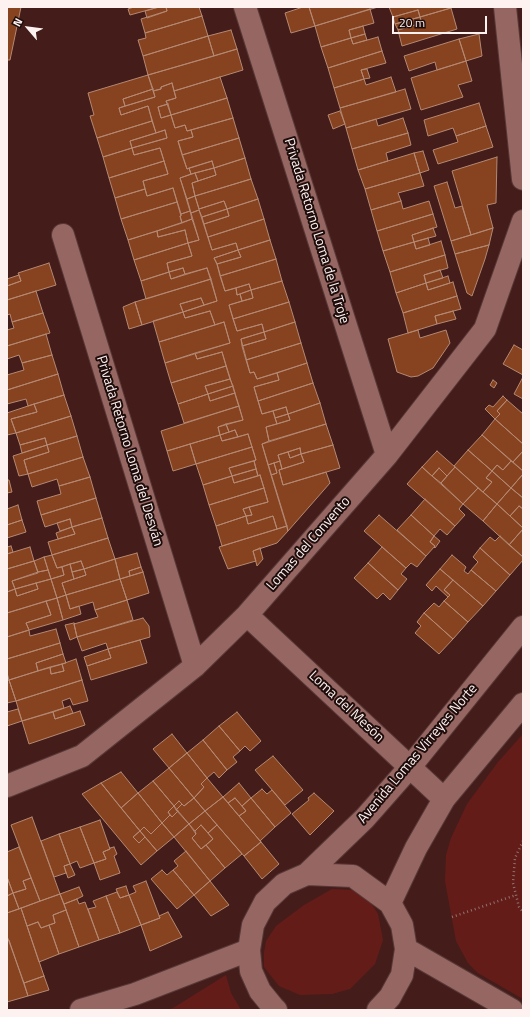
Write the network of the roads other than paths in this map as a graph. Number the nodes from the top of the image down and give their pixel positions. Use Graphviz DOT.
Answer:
graph roads {
  1 [pos="245,7"];
  2 [pos="505,7"];
  3 [pos="523,179"];
  4 [pos="523,221"];
  5 [pos="63,235"];
  6 [pos="386,455"];
  7 [pos="248,615"];
  8 [pos="523,627"];
  9 [pos="195,666"];
  10 [pos="523,704"];
  11 [pos="410,767"];
  12 [pos="7,786"];
  13 [pos="444,799"];
  14 [pos="307,874"];
  15 [pos="390,903"];
  16 [pos="406,949"];
  17 [pos="249,950"];
  18 [pos="81,1010"];
  19 [pos="276,1010"];
  20 [pos="378,1010"];
  21 [pos="512,1010"];
  1 -- 6 [label="street, Privada Retorno Loma de la Troje"];
  2 -- 3 [label="street"];
  4 -- 6 [label="street, Lomas del Convento"];
  5 -- 9 [label="street, Privada Retorno Loma del Desván"];
  6 -- 7 [label="street, Lomas del Convento"];
  7 -- 9 [label="street, Lomas del Convento"];
  7 -- 11 [label="street, Loma del Mesón"];
  8 -- 11 [label="street, Avenida Lomas Virreyes Norte"];
  9 -- 12 [label="street, Lomas del Convento"];
  10 -- 13 [label="street"];
  11 -- 13 [label="street, Loma del Mesón"];
  11 -- 14 [label="street, Avenida Lomas Virreyes Norte"];
  13 -- 15 [label="street"];
  14 -- 15 [label="street"];
  14 -- 17 [label="street"];
  15 -- 16 [label="street"];
  16 -- 20 [label="street"];
  16 -- 21 [label="street"];
  17 -- 18 [label="street"];
  17 -- 19 [label="street"];
}
